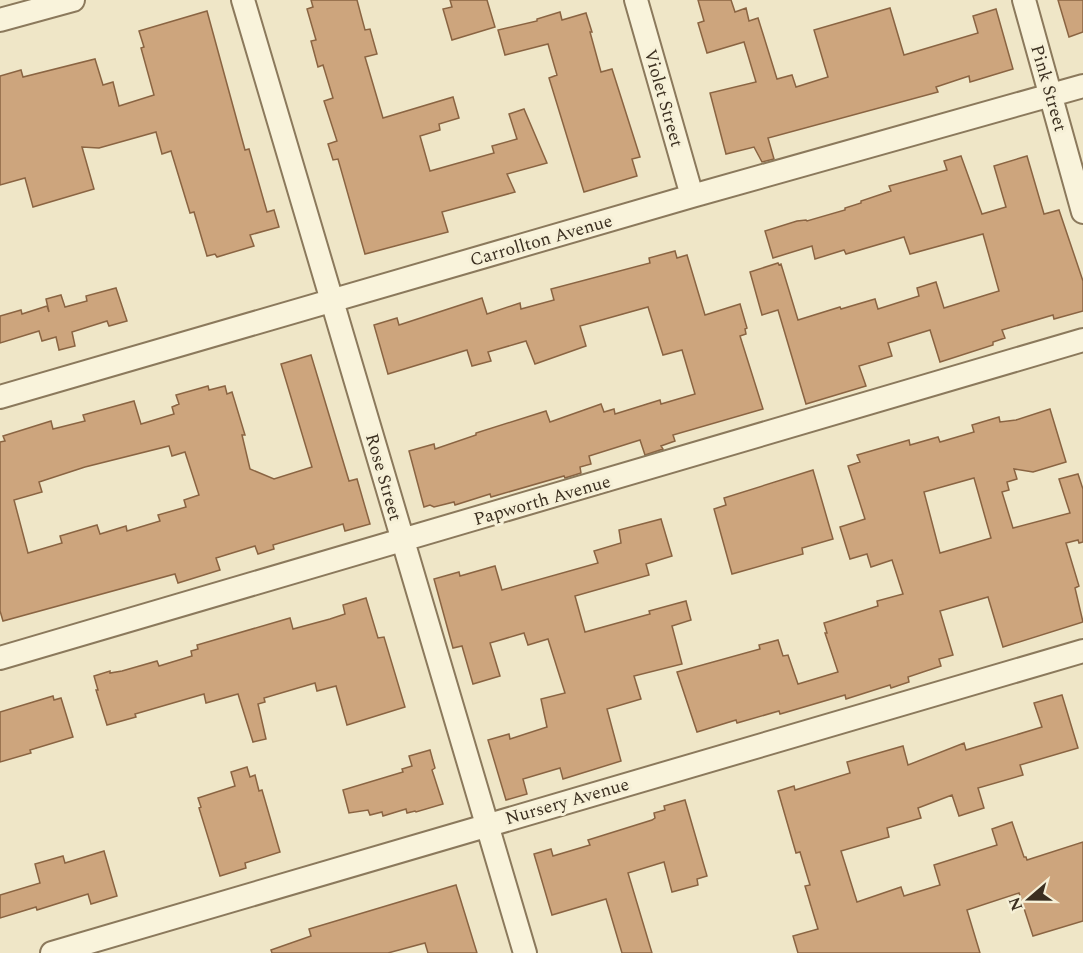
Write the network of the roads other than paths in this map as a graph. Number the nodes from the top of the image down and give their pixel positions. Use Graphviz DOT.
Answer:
graph roads {
  1 [pos="73,0"];
  2 [pos="243,0"];
  3 [pos="636,0"];
  4 [pos="1024,0"];
  5 [pos="0,20"];
  6 [pos="1083,86"];
  7 [pos="1051,94"];
  8 [pos="692,196"];
  9 [pos="1083,212"];
  10 [pos="332,301"];
  11 [pos="1083,340"];
  12 [pos="0,397"];
  13 [pos="403,541"];
  14 [pos="1083,651"];
  15 [pos="0,658"];
  16 [pos="487,825"];
  17 [pos="52,953"];
  18 [pos="525,953"];
  1 -- 5 [label="street"];
  2 -- 10 [label="street, Rose Street"];
  3 -- 8 [label="street, Violet Street"];
  4 -- 7 [label="street, Pink Street"];
  6 -- 7 [label="street, Carrollton Avenue"];
  7 -- 8 [label="street, Carrollton Avenue"];
  7 -- 9 [label="street, Pink Street"];
  8 -- 10 [label="street, Carrollton Avenue"];
  10 -- 12 [label="street, Carrollton Avenue"];
  10 -- 13 [label="street, Rose Street"];
  11 -- 13 [label="street, Papworth Avenue"];
  13 -- 15 [label="street, Papworth Avenue"];
  13 -- 16 [label="street, Rose Street"];
  14 -- 16 [label="street, Nursery Avenue"];
  16 -- 17 [label="street, Nursery Avenue"];
  16 -- 18 [label="street, Rose Street"];
}
